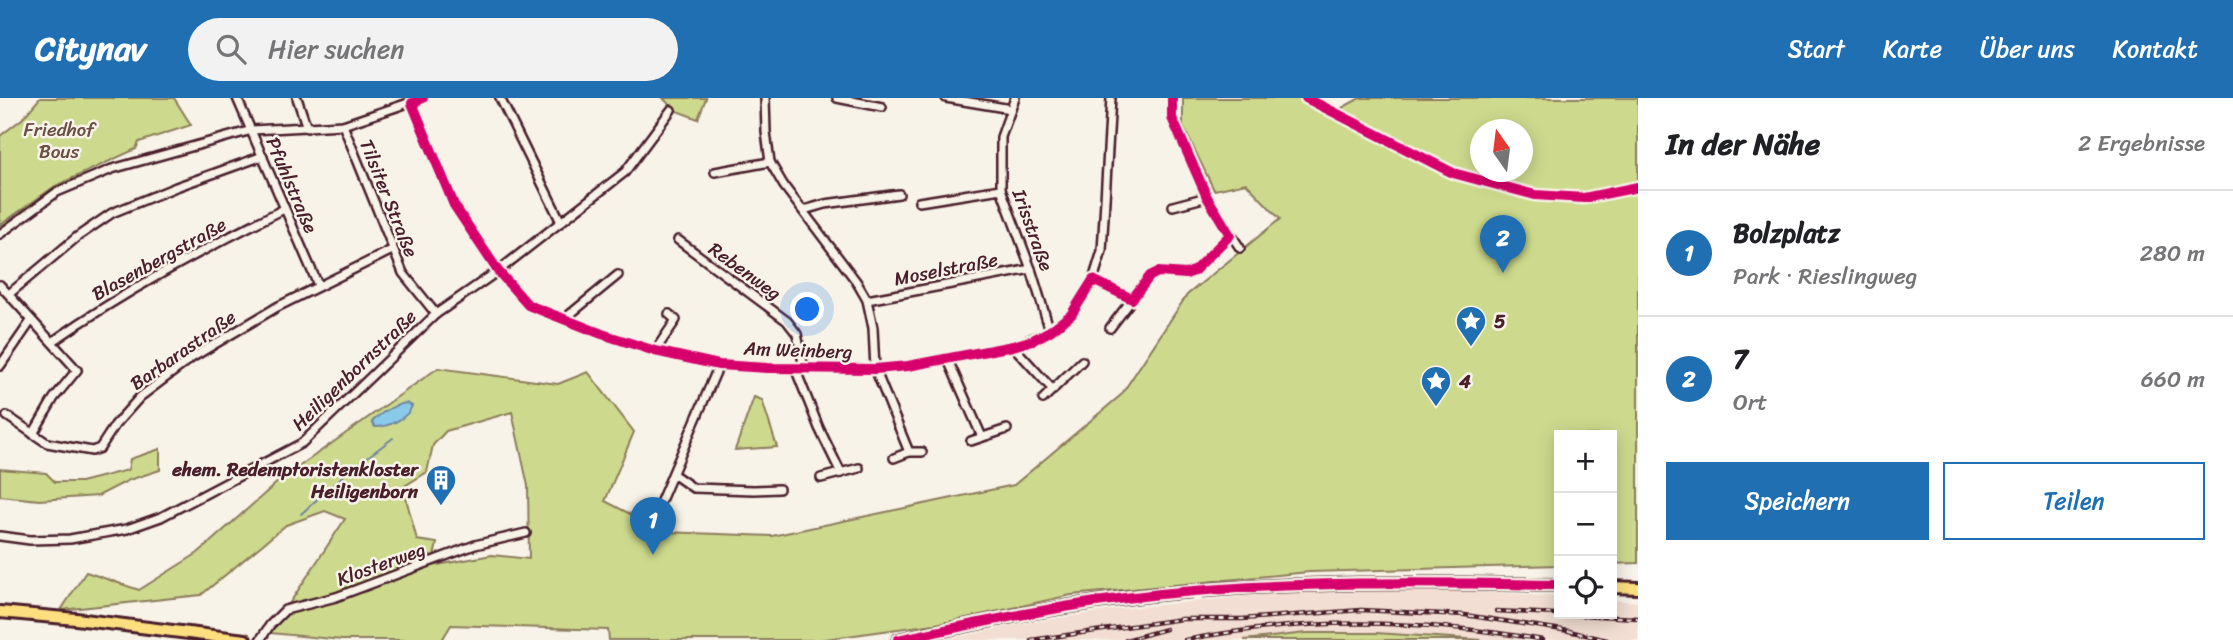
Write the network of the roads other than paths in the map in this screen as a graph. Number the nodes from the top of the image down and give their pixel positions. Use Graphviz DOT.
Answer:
graph roads {
  1 [pos="237,98"];
  2 [pos="298,98"];
  3 [pos="422,98"];
  4 [pos="500,98"];
  5 [pos="765,98"];
  6 [pos="837,98"];
  7 [pos="946,98"];
  8 [pos="1015,98"];
  9 [pos="1111,98"];
  10 [pos="1172,98"];
  11 [pos="1306,98"];
  12 [pos="412,103"];
  13 [pos="882,107"];
  14 [pos="1011,109"];
  15 [pos="671,110"];
  16 [pos="343,125"];
  17 [pos="307,128"];
  18 [pos="252,130"];
  19 [pos="263,156"];
  20 [pos="770,162"];
  21 [pos="715,172"];
  22 [pos="1638,187"];
  23 [pos="1001,189"];
  24 [pos="899,194"];
  25 [pos="1207,197"];
  26 [pos="919,202"];
  27 [pos="1173,206"];
  28 [pos="284,209"];
  29 [pos="804,210"];
  30 [pos="561,222"];
  31 [pos="0,234"];
  32 [pos="678,240"];
  33 [pos="1240,248"];
  34 [pos="392,250"];
  35 [pos="1031,269"];
  36 [pos="498,271"];
  37 [pos="1175,273"];
  38 [pos="618,275"];
  39 [pos="1093,280"];
  40 [pos="0,285"];
  41 [pos="318,285"];
  42 [pos="9,294"];
  43 [pos="1132,299"];
  44 [pos="867,300"];
  45 [pos="436,314"];
  46 [pos="669,314"];
  47 [pos="563,320"];
  48 [pos="31,321"];
  49 [pos="1110,328"];
  50 [pos="1050,331"];
  51 [pos="52,342"];
  52 [pos="1013,346"];
  53 [pos="655,351"];
  54 [pos="948,360"];
  55 [pos="1082,362"];
  56 [pos="719,365"];
  57 [pos="0,366"];
  58 [pos="795,368"];
  59 [pos="804,368"];
  60 [pos="875,369"];
  61 [pos="1053,390"];
  62 [pos="1043,398"];
  63 [pos="7,416"];
  64 [pos="1007,429"];
  65 [pos="33,435"];
  66 [pos="982,437"];
  67 [pos="971,441"];
  68 [pos="909,452"];
  69 [pos="922,452"];
  70 [pos="894,458"];
  71 [pos="859,468"];
  72 [pos="841,473"];
  73 [pos="673,474"];
  74 [pos="821,478"];
  75 [pos="779,489"];
  76 [pos="660,503"];
  77 [pos="526,533"];
  78 [pos="0,536"];
  79 [pos="1554,585"];
  80 [pos="1617,587"];
  81 [pos="1638,588"];
  82 [pos="0,612"];
  83 [pos="245,640"];
  84 [pos="260,640"];
  85 [pos="898,640"];
  1 -- 18 [label="street, Pfuhlstraße"];
  2 -- 17 [label="street"];
  3 -- 12 [label="street"];
  4 -- 30 [label="street"];
  5 -- 20 [label="street"];
  6 -- 13 [label="street"];
  7 -- 14 [label="street"];
  8 -- 14 [label="street, Irisstraße"];
  9 -- 39 [label="street, Am Weinberg"];
  10 -- 25 [label="street"];
  11 -- 22 [label="street"];
  12 -- 16 [label="street"];
  12 -- 36 [label="street, Am Weinberg"];
  14 -- 23 [label="street, Irisstraße"];
  15 -- 30 [label="street, Heiligenbornstraße"];
  16 -- 17 [label="street"];
  16 -- 34 [label="street, Tilsiter Straße"];
  17 -- 18 [label="street"];
  18 -- 19 [label="street, Pfuhlstraße"];
  18 -- 31 [label="street"];
  19 -- 28 [label="street, Pfuhlstraße"];
  19 -- 42 [label="street"];
  20 -- 21 [label="street"];
  20 -- 29 [label="street"];
  23 -- 26 [label="street"];
  23 -- 35 [label="street, Irisstraße"];
  24 -- 29 [label="street"];
  25 -- 27 [label="street"];
  25 -- 33 [label="street"];
  28 -- 41 [label="street, Pfuhlstraße"];
  28 -- 51 [label="street, Blasenbergstraße"];
  29 -- 44 [label="street"];
  30 -- 36 [label="street, Heiligenbornstraße"];
  32 -- 59 [label="street, Rebenweg"];
  34 -- 41 [label="street, Barbarastraße"];
  34 -- 45 [label="street, Tilsiter Straße"];
  35 -- 44 [label="street, Moselstraße"];
  35 -- 50 [label="street, Irisstraße"];
  36 -- 45 [label="street, Heiligenbornstraße"];
  36 -- 47 [label="street, Am Weinberg"];
  37 -- 43 [label="street"];
  38 -- 47 [label="street"];
  39 -- 43 [label="street"];
  39 -- 50 [label="street, Am Weinberg"];
  40 -- 42 [label="street"];
  41 -- 65 [label="street, Barbarastraße"];
  42 -- 48 [label="street"];
  43 -- 49 [label="street"];
  44 -- 60 [label="street"];
  45 -- 78 [label="street, Heiligenbornstraße"];
  46 -- 53 [label="street"];
  47 -- 53 [label="street, Am Weinberg"];
  48 -- 51 [label="street"];
  48 -- 57 [label="street"];
  50 -- 52 [label="street, Am Weinberg"];
  51 -- 65 [label="street"];
  52 -- 54 [label="street, Am Weinberg"];
  52 -- 61 [label="street"];
  53 -- 56 [label="street, Am Weinberg"];
  54 -- 60 [label="street, Am Weinberg"];
  54 -- 66 [label="street"];
  55 -- 61 [label="street"];
  56 -- 58 [label="street, Am Weinberg"];
  56 -- 73 [label="street"];
  58 -- 59 [label="street, Am Weinberg"];
  58 -- 72 [label="street"];
  59 -- 60 [label="street, Am Weinberg"];
  60 -- 68 [label="street"];
  61 -- 62 [label="street"];
  63 -- 65 [label="street, Barbarastraße"];
  64 -- 66 [label="street"];
  66 -- 67 [label="street"];
  68 -- 69 [label="street"];
  68 -- 70 [label="street"];
  71 -- 72 [label="street"];
  72 -- 74 [label="street"];
  73 -- 75 [label="street"];
  73 -- 76 [label="street"];
  77 -- 84 [label="street, Klosterweg"];
  79 -- 85 [label="main road"];
  80 -- 81 [label="main road"];
  82 -- 83 [label="main road"];
}
